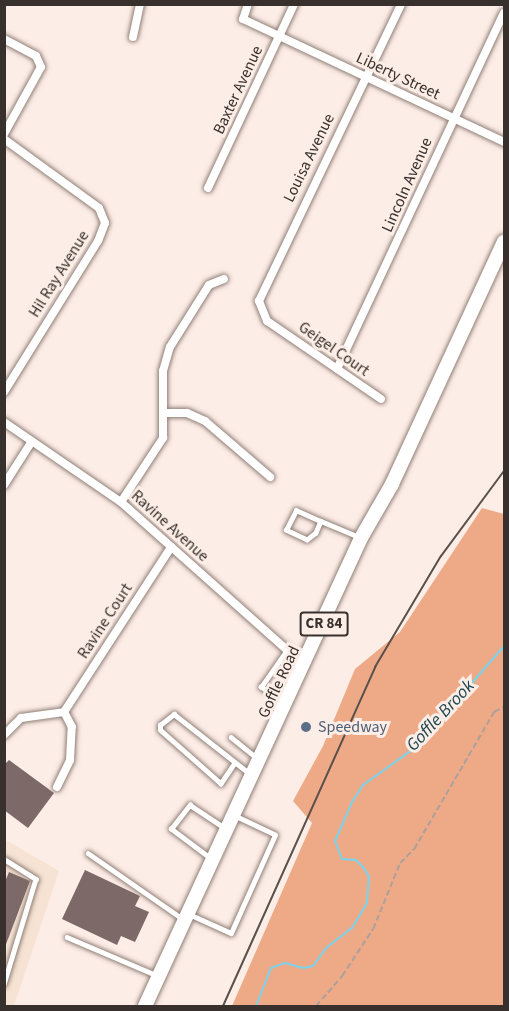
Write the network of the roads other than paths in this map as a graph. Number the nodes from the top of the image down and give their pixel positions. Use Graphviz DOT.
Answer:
graph roads {
  1 [pos="140,4"];
  2 [pos="248,4"];
  3 [pos="294,4"];
  4 [pos="401,4"];
  5 [pos="504,13"];
  6 [pos="133,37"];
  7 [pos="279,38"];
  8 [pos="4,39"];
  9 [pos="365,77"];
  10 [pos="453,118"];
  11 [pos="4,134"];
  12 [pos="4,139"];
  13 [pos="504,142"];
  14 [pos="208,188"];
  15 [pos="504,242"];
  16 [pos="224,279"];
  17 [pos="271,324"];
  18 [pos="337,369"];
  19 [pos="4,392"];
  20 [pos="381,399"];
  21 [pos="166,413"];
  22 [pos="4,422"];
  23 [pos="32,441"];
  24 [pos="270,477"];
  25 [pos="4,484"];
  26 [pos="121,502"];
  27 [pos="321,521"];
  28 [pos="361,538"];
  29 [pos="171,547"];
  30 [pos="287,650"];
  31 [pos="305,666"];
  32 [pos="288,703"];
  33 [pos="64,712"];
  34 [pos="4,735"];
  35 [pos="231,737"];
  36 [pos="261,761"];
  37 [pos="235,763"];
  38 [pos="253,776"];
  39 [pos="57,787"];
  40 [pos="235,816"];
  41 [pos="228,830"];
  42 [pos="88,853"];
  43 [pos="4,859"];
  44 [pos="214,861"];
  45 [pos="187,917"];
  46 [pos="67,937"];
  47 [pos="159,977"];
  48 [pos="4,984"];
  49 [pos="145,1006"];
  1 -- 6 [label="street"];
  2 -- 7 [label="street, Liberty Street"];
  3 -- 7 [label="street, Baxter Avenue"];
  4 -- 9 [label="street, Louisa Avenue"];
  5 -- 10 [label="street, Lincoln Avenue"];
  7 -- 9 [label="street, Liberty Street"];
  7 -- 14 [label="street, Baxter Avenue"];
  8 -- 11 [label="street"];
  9 -- 10 [label="street, Liberty Street"];
  9 -- 17 [label="street, Louisa Avenue"];
  10 -- 13 [label="street, Liberty Street"];
  10 -- 18 [label="street, Lincoln Avenue"];
  12 -- 19 [label="street, Hil Ray Avenue"];
  15 -- 28 [label="main road, Goffle Road / CR 84"];
  16 -- 21 [label="street"];
  17 -- 18 [label="street, Geigel Court"];
  18 -- 20 [label="street, Geigel Court"];
  21 -- 24 [label="street"];
  21 -- 26 [label="street"];
  22 -- 23 [label="street, Ravine Avenue"];
  23 -- 25 [label="street"];
  23 -- 26 [label="street, Ravine Avenue"];
  26 -- 29 [label="street, Ravine Avenue"];
  27 -- 27 [label="lane"];
  27 -- 28 [label="lane"];
  28 -- 31 [label="main road, Goffle Road / CR 84"];
  29 -- 30 [label="street, Ravine Avenue"];
  29 -- 33 [label="street, Ravine Court"];
  30 -- 31 [label="street, Ravine Avenue"];
  30 -- 32 [label="lane"];
  31 -- 32 [label="main road, Goffle Road / CR 84"];
  32 -- 36 [label="main road, Goffle Road / CR 84"];
  33 -- 34 [label="street"];
  33 -- 39 [label="street"];
  35 -- 36 [label="lane"];
  36 -- 38 [label="main road, Goffle Road / CR 84"];
  37 -- 37 [label="lane"];
  37 -- 38 [label="lane"];
  38 -- 40 [label="main road, Goffle Road / CR 84"];
  40 -- 41 [label="main road, Goffle Road / CR 84"];
  40 -- 45 [label="lane"];
  41 -- 44 [label="main road, Goffle Road / CR 84"];
  41 -- 44 [label="lane"];
  42 -- 45 [label="lane"];
  43 -- 48 [label="lane"];
  44 -- 45 [label="main road, Goffle Road / CR 84"];
  45 -- 47 [label="main road, Goffle Road / CR 84"];
  46 -- 47 [label="lane"];
  47 -- 49 [label="main road, Goffle Road / CR 84"];
}
